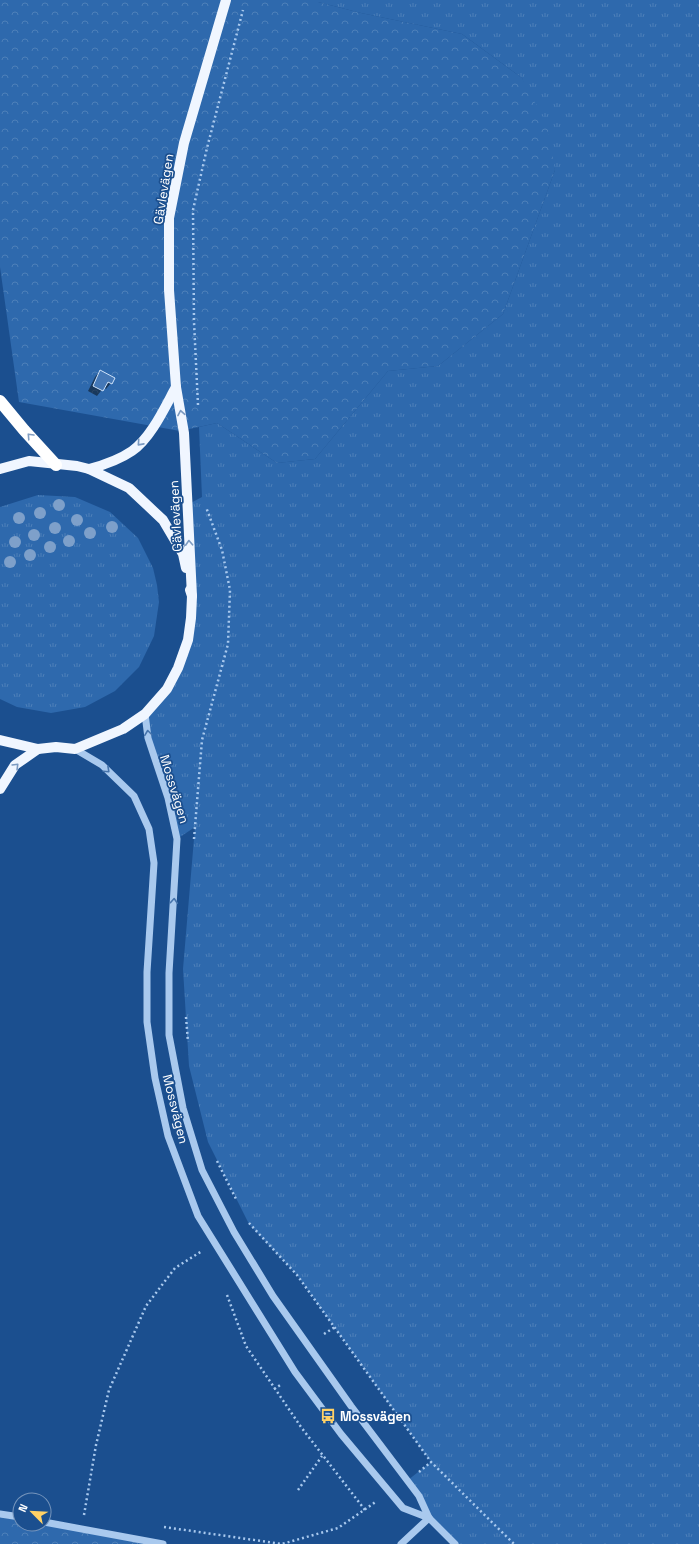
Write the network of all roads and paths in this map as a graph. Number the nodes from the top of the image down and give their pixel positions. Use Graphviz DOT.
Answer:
graph roads {
  1 [pos="226,0"];
  2 [pos="243,7"];
  3 [pos="176,387"];
  4 [pos="0,401"];
  5 [pos="198,410"];
  6 [pos="56,465"];
  7 [pos="0,469"];
  8 [pos="89,469"];
  9 [pos="205,504"];
  10 [pos="192,596"];
  11 [pos="145,714"];
  12 [pos="0,740"];
  13 [pos="74,748"];
  14 [pos="38,749"];
  15 [pos="0,789"];
  16 [pos="193,846"];
  17 [pos="186,1014"];
  18 [pos="188,1044"];
  19 [pos="214,1156"];
  20 [pos="239,1204"];
  21 [pos="246,1217"];
  22 [pos="249,1224"];
  23 [pos="234,1232"];
  24 [pos="216,1243"];
  25 [pos="225,1289"];
  26 [pos="335,1327"];
  27 [pos="324,1334"];
  28 [pos="282,1384"];
  29 [pos="274,1389"];
  30 [pos="322,1456"];
  31 [pos="431,1462"];
  32 [pos="408,1480"];
  33 [pos="298,1490"];
  34 [pos="391,1492"];
  35 [pos="365,1510"];
  36 [pos="85,1512"];
  37 [pos="0,1514"];
  38 [pos="92,1514"];
  39 [pos="12,1516"];
  40 [pos="429,1518"];
  41 [pos="52,1523"];
  42 [pos="162,1526"];
  43 [pos="82,1528"];
  44 [pos="163,1544"];
  45 [pos="401,1544"];
  46 [pos="455,1544"];
  47 [pos="514,1544"];
  1 -- 3 [label="main road, Gävlevägen"];
  2 -- 5 [label="path"];
  3 -- 8 [label="main road, one-way"];
  10 -- 3 [label="main road, Gävlevägen, one-way"];
  6 -- 4 [label="highway, one-way"];
  6 -- 7 [label="main road"];
  6 -- 8 [label="main road"];
  8 -- 10 [label="main road"];
  9 -- 16 [label="path"];
  10 -- 11 [label="main road"];
  11 -- 13 [label="main road"];
  23 -- 11 [label="street, Mossvägen, one-way"];
  12 -- 14 [label="main road"];
  13 -- 14 [label="main road"];
  13 -- 24 [label="street, Mossvägen, one-way"];
  15 -- 14 [label="main road, one-way"];
  17 -- 18 [label="path"];
  19 -- 20 [label="path"];
  21 -- 22 [label="path"];
  22 -- 23 [label="path"];
  22 -- 26 [label="path"];
  23 -- 32 [label="street, Mossvägen"];
  24 -- 34 [label="street, Mossvägen"];
  24 -- 36 [label="path"];
  25 -- 29 [label="path"];
  26 -- 27 [label="path"];
  26 -- 31 [label="path"];
  28 -- 29 [label="path"];
  29 -- 30 [label="path"];
  30 -- 33 [label="path"];
  30 -- 35 [label="path"];
  31 -- 32 [label="path"];
  31 -- 47 [label="path"];
  32 -- 40 [label="street, Mossvägen"];
  34 -- 35 [label="path"];
  34 -- 40 [label="street, Mossvägen"];
  35 -- 42 [label="path"];
  36 -- 38 [label="path"];
  36 -- 43 [label="path"];
  37 -- 39 [label="street"];
  40 -- 45 [label="street"];
  40 -- 46 [label="street, Mossvägen"];
  41 -- 43 [label="street"];
  43 -- 44 [label="street"];
}
